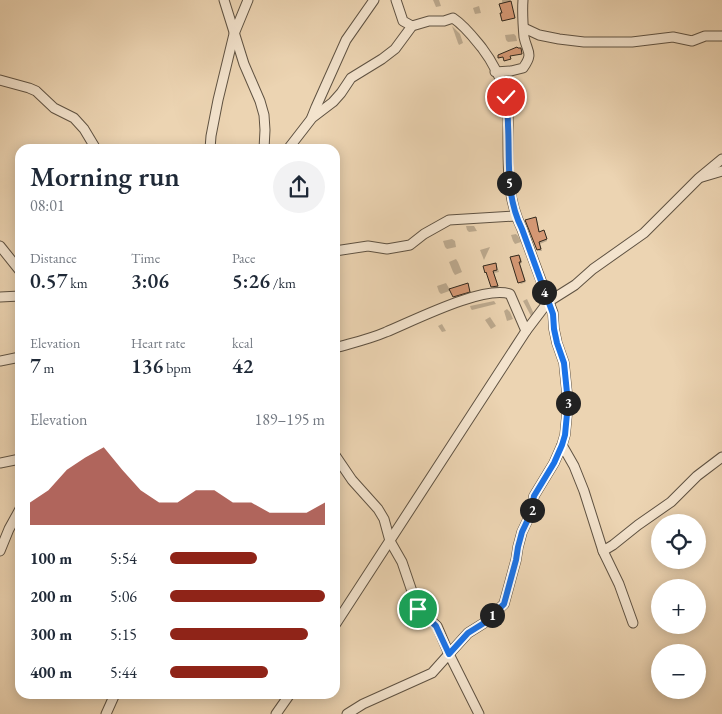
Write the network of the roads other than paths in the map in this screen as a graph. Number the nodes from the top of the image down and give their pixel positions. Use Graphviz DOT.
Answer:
graph roads {
  1 [pos="224,0"];
  2 [pos="248,0"];
  3 [pos="374,0"];
  4 [pos="396,0"];
  5 [pos="523,0"];
  6 [pos="412,26"];
  7 [pos="524,28"];
  8 [pos="234,34"];
  9 [pos="722,36"];
  10 [pos="495,72"];
  11 [pos="0,80"];
  12 [pos="312,118"];
  13 [pos="93,144"];
  14 [pos="210,144"];
  15 [pos="264,144"];
  16 [pos="292,144"];
  17 [pos="722,158"];
  18 [pos="722,172"];
  19 [pos="699,178"];
  20 [pos="516,216"];
  21 [pos="0,246"];
  22 [pos="340,250"];
  23 [pos="15,265"];
  24 [pos="15,296"];
  25 [pos="0,297"];
  26 [pos="548,302"];
  27 [pos="526,330"];
  28 [pos="340,346"];
  29 [pos="15,358"];
  30 [pos="0,361"];
  31 [pos="562,445"];
  32 [pos="722,458"];
  33 [pos="15,460"];
  34 [pos="340,463"];
  35 [pos="0,464"];
  36 [pos="15,518"];
  37 [pos="390,542"];
  38 [pos="0,551"];
  39 [pos="603,551"];
  40 [pos="340,617"];
  41 [pos="633,623"];
  42 [pos="449,654"];
  43 [pos="113,699"];
  44 [pos="286,699"];
  45 [pos="106,714"];
  46 [pos="276,714"];
  47 [pos="348,714"];
  48 [pos="479,714"];
  1 -- 8 [label="street"];
  2 -- 8 [label="street"];
  3 -- 12 [label="street"];
  4 -- 6 [label="street"];
  5 -- 7 [label="street"];
  6 -- 10 [label="street"];
  6 -- 12 [label="street"];
  7 -- 9 [label="street"];
  7 -- 10 [label="street"];
  8 -- 14 [label="street"];
  8 -- 15 [label="street"];
  10 -- 20 [label="street"];
  11 -- 13 [label="street"];
  12 -- 16 [label="street"];
  17 -- 19 [label="street"];
  18 -- 19 [label="street"];
  19 -- 26 [label="street"];
  20 -- 22 [label="street"];
  20 -- 26 [label="street"];
  21 -- 23 [label="street"];
  24 -- 25 [label="street"];
  26 -- 27 [label="street"];
  26 -- 31 [label="street"];
  27 -- 28 [label="street"];
  27 -- 37 [label="street"];
  29 -- 30 [label="street"];
  31 -- 39 [label="street"];
  31 -- 42 [label="street"];
  32 -- 39 [label="street"];
  33 -- 35 [label="street"];
  34 -- 37 [label="street"];
  36 -- 38 [label="street"];
  37 -- 40 [label="street"];
  37 -- 42 [label="street"];
  39 -- 41 [label="street"];
  42 -- 47 [label="street"];
  42 -- 48 [label="street"];
  43 -- 45 [label="street"];
  44 -- 46 [label="street"];
}
